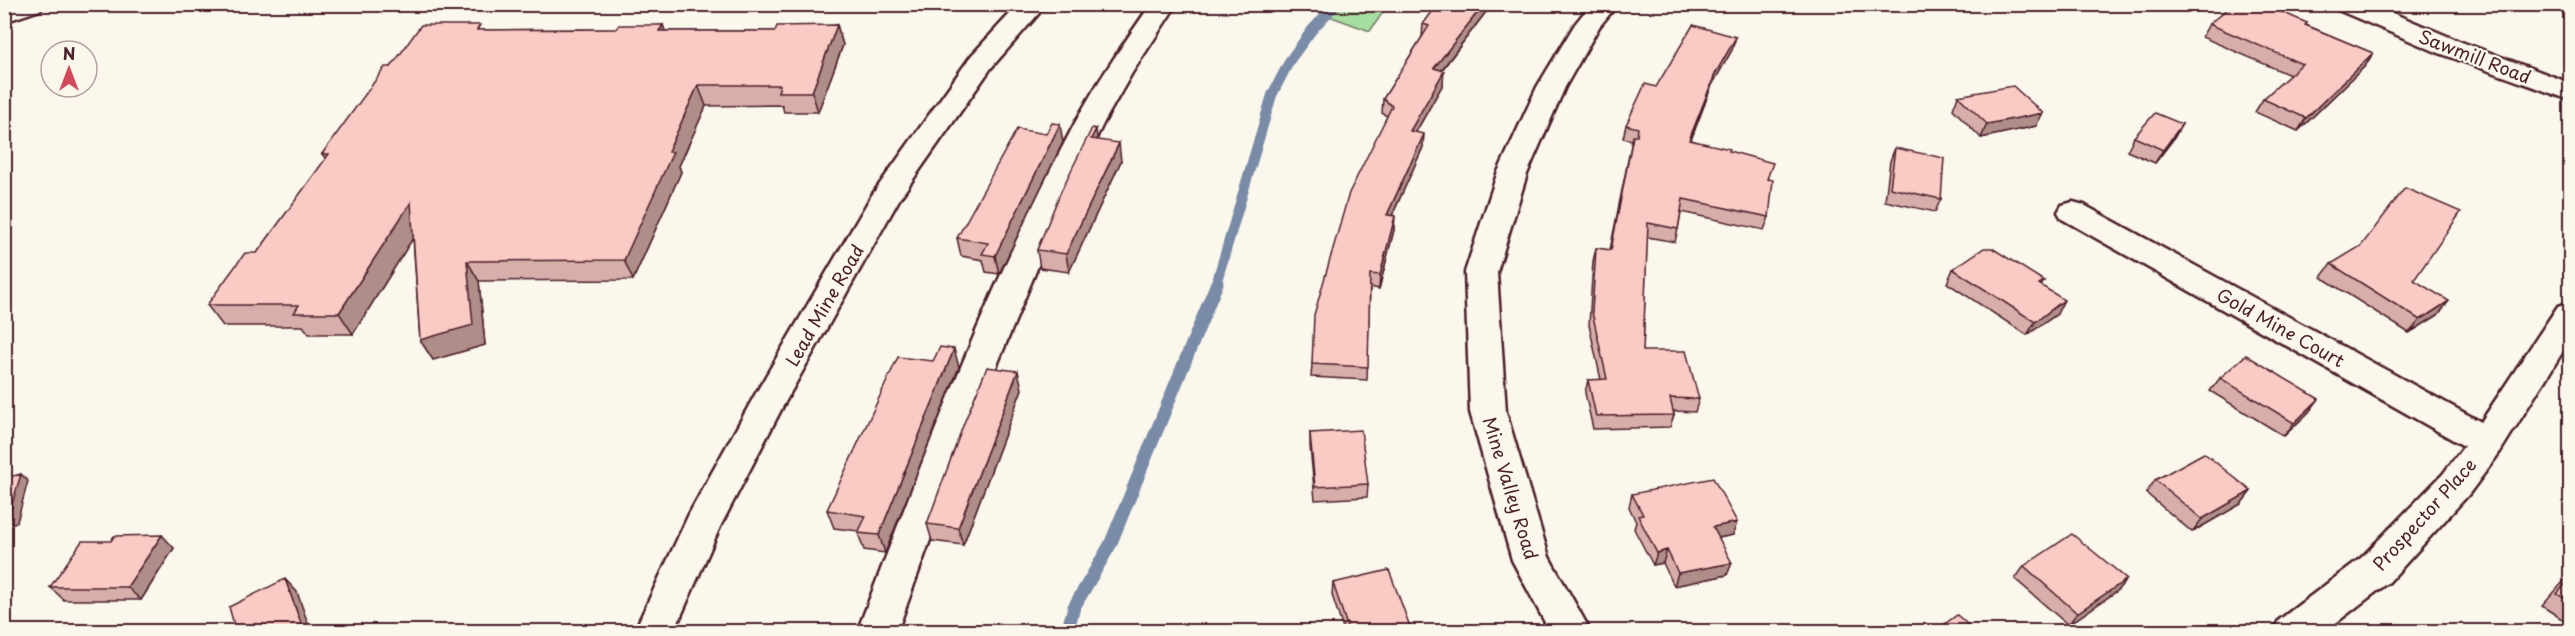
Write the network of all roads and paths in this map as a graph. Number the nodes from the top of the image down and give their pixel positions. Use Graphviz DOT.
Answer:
graph roads {
  1 [pos="31,4"];
  2 [pos="1034,4"];
  3 [pos="1164,4"];
  4 [pos="1605,4"];
  5 [pos="2347,4"];
  6 [pos="4,14"];
  7 [pos="2571,92"];
  8 [pos="2073,212"];
  9 [pos="2571,314"];
  10 [pos="2487,442"];
  11 [pos="654,632"];
  12 [pos="877,632"];
  13 [pos="1571,632"];
  14 [pos="2293,632"];
  1 -- 6 [label="street"];
  2 -- 11 [label="street, Lead Mine Road"];
  3 -- 12 [label="street"];
  4 -- 13 [label="street, Mine Valley Road"];
  5 -- 7 [label="street, Sawmill Road"];
  8 -- 10 [label="street, Gold Mine Court"];
  9 -- 10 [label="street, Prospector Place"];
  10 -- 14 [label="street, Prospector Place"];
}
